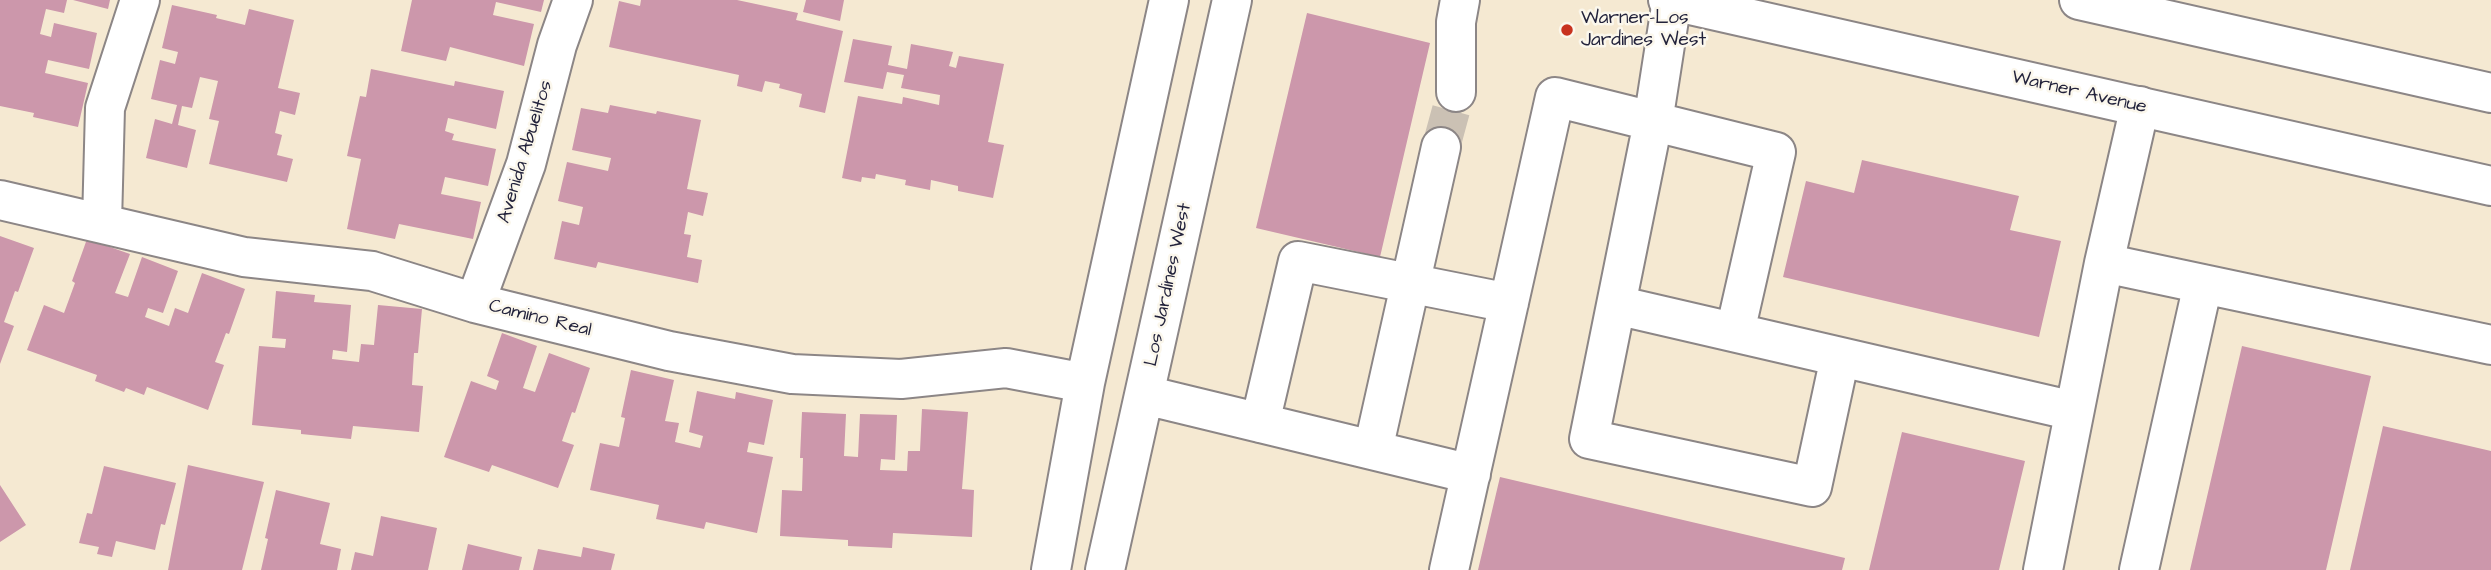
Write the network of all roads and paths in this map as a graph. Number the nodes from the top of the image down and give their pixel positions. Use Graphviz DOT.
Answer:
graph roads {
  1 [pos="140,0"];
  2 [pos="573,0"];
  3 [pos="1169,0"];
  4 [pos="1232,0"];
  5 [pos="1460,0"];
  6 [pos="1671,0"];
  7 [pos="2079,0"];
  8 [pos="1455,92"];
  9 [pos="2491,93"];
  10 [pos="2140,106"];
  11 [pos="1653,122"];
  12 [pos="1441,147"];
  13 [pos="2491,186"];
  14 [pos="0,200"];
  15 [pos="102,223"];
  16 [pos="2104,263"];
  17 [pos="1410,284"];
  18 [pos="2203,284"];
  19 [pos="475,303"];
  20 [pos="1508,303"];
  21 [pos="1616,305"];
  22 [pos="1735,332"];
  23 [pos="2491,345"];
  24 [pos="1840,357"];
  25 [pos="1085,383"];
  26 [pos="1145,395"];
  27 [pos="2074,411"];
  28 [pos="1260,423"];
  29 [pos="1373,450"];
  30 [pos="1471,474"];
  31 [pos="1051,570"];
  32 [pos="1105,570"];
  33 [pos="1450,570"];
  34 [pos="2043,570"];
  35 [pos="2138,570"];
  1 -- 15 [label="street"];
  2 -- 19 [label="street, Avenida Abuelitos"];
  3 -- 25 [label="street"];
  4 -- 26 [label="street, Los Jardines West"];
  5 -- 8 [label="street"];
  6 -- 10 [label="street, Warner Avenue"];
  6 -- 11 [label="street"];
  7 -- 9 [label="street"];
  10 -- 13 [label="street, Warner Avenue"];
  10 -- 16 [label="street"];
  11 -- 20 [label="street"];
  11 -- 21 [label="street"];
  11 -- 22 [label="street"];
  12 -- 17 [label="street"];
  14 -- 15 [label="street, Camino Real"];
  15 -- 19 [label="street, Camino Real"];
  16 -- 18 [label="street"];
  16 -- 27 [label="street"];
  17 -- 20 [label="street"];
  17 -- 28 [label="street"];
  17 -- 29 [label="street"];
  18 -- 23 [label="street"];
  18 -- 35 [label="street"];
  19 -- 25 [label="street, Camino Real"];
  20 -- 30 [label="street"];
  21 -- 22 [label="street"];
  21 -- 24 [label="street"];
  22 -- 24 [label="street"];
  24 -- 27 [label="street"];
  25 -- 31 [label="street"];
  26 -- 28 [label="street"];
  26 -- 32 [label="street, Los Jardines West"];
  27 -- 34 [label="street"];
  28 -- 29 [label="street"];
  29 -- 30 [label="street"];
  30 -- 33 [label="street"];
}
